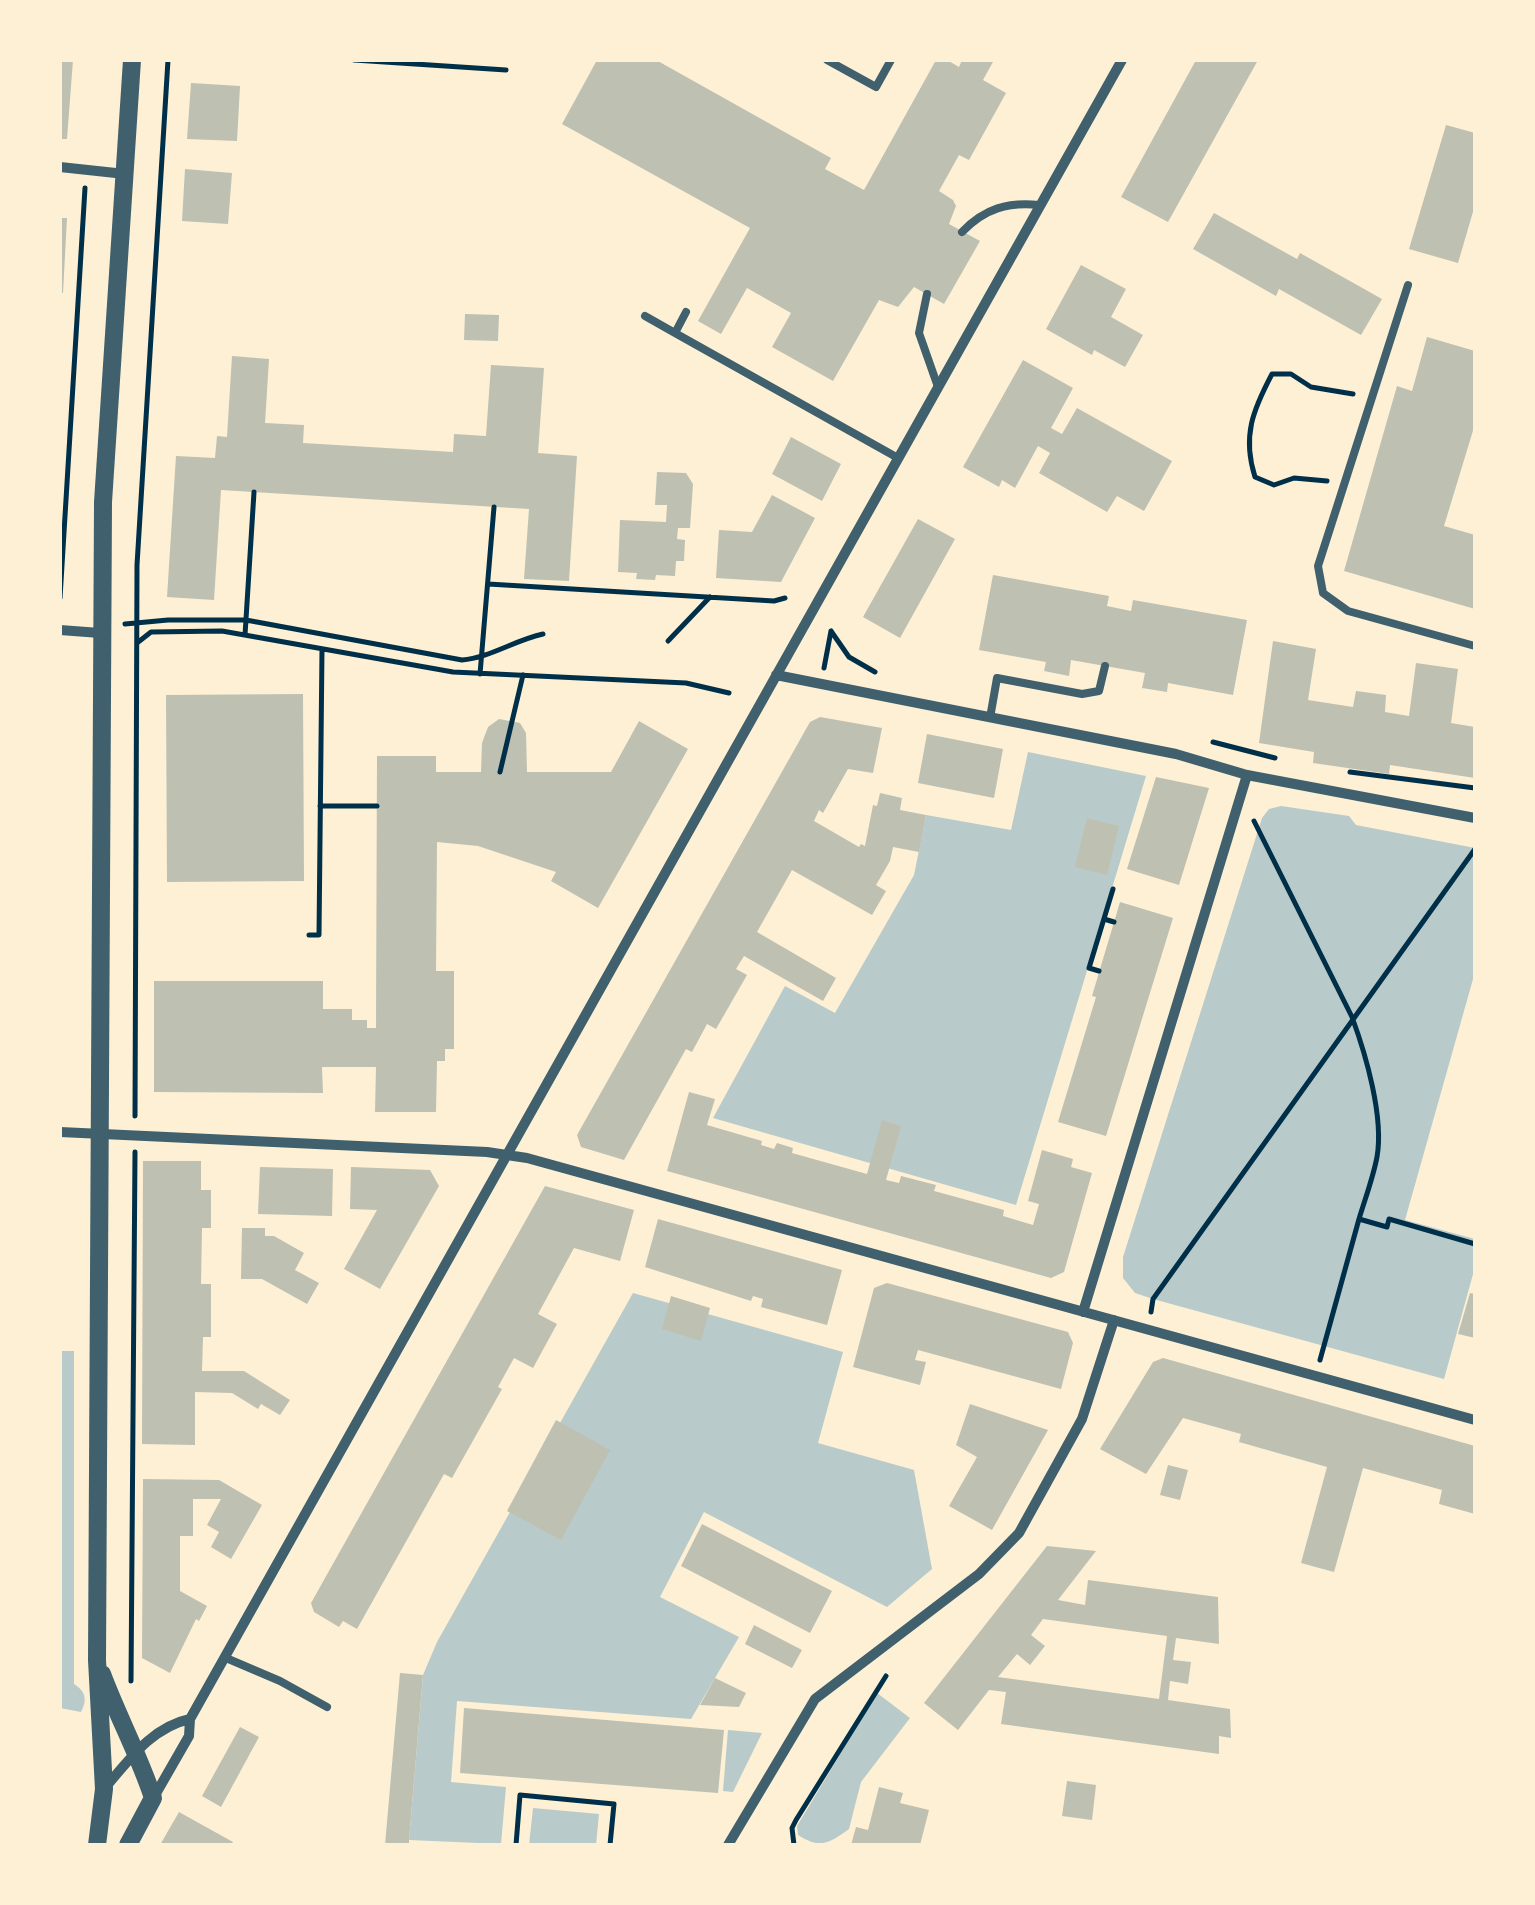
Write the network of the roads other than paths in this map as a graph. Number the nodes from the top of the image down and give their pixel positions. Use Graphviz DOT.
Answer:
graph roads {
  1 [pos="132,60"];
  2 [pos="827,60"];
  3 [pos="891,60"];
  4 [pos="1122,60"];
  5 [pos="60,168"];
  6 [pos="126,174"];
  7 [pos="1039,205"];
  8 [pos="962,232"];
  9 [pos="1408,285"];
  10 [pos="927,294"];
  11 [pos="686,312"];
  12 [pos="645,316"];
  13 [pos="675,332"];
  14 [pos="938,386"];
  15 [pos="898,458"];
  16 [pos="60,630"];
  17 [pos="100,632"];
  18 [pos="1475,646"];
  19 [pos="1105,666"];
  20 [pos="776,675"];
  21 [pos="990,718"];
  22 [pos="1248,775"];
  23 [pos="1475,818"];
  24 [pos="60,1132"];
  25 [pos="100,1134"];
  26 [pos="507,1155"];
  27 [pos="1083,1312"];
  28 [pos="1114,1320"];
  29 [pos="1475,1420"];
  30 [pos="226,1658"];
  31 [pos="97,1660"];
  32 [pos="327,1707"];
  33 [pos="190,1719"];
  34 [pos="137,1750"];
  35 [pos="104,1789"];
  36 [pos="154,1798"];
  37 [pos="97,1845"];
  38 [pos="128,1845"];
  39 [pos="728,1845"];
  1 -- 6 [label="street"];
  2 -- 3 [label="lane"];
  4 -- 7 [label="street"];
  5 -- 6 [label="street"];
  6 -- 17 [label="street"];
  7 -- 8 [label="lane"];
  7 -- 14 [label="street"];
  9 -- 18 [label="lane"];
  10 -- 14 [label="lane"];
  11 -- 13 [label="lane"];
  12 -- 13 [label="lane"];
  13 -- 15 [label="lane"];
  14 -- 15 [label="street"];
  15 -- 20 [label="street"];
  16 -- 17 [label="street"];
  17 -- 25 [label="street"];
  19 -- 21 [label="lane"];
  20 -- 21 [label="street"];
  20 -- 26 [label="street"];
  21 -- 22 [label="street"];
  22 -- 23 [label="street"];
  22 -- 27 [label="street"];
  24 -- 25 [label="street"];
  25 -- 26 [label="street"];
  25 -- 31 [label="street"];
  26 -- 27 [label="street"];
  26 -- 30 [label="street"];
  27 -- 28 [label="street"];
  28 -- 29 [label="street"];
  28 -- 39 [label="street"];
  30 -- 32 [label="lane"];
  30 -- 33 [label="street"];
  31 -- 34 [label="street"];
  31 -- 35 [label="street"];
  33 -- 34 [label="street"];
  33 -- 36 [label="street"];
  34 -- 35 [label="street"];
  34 -- 36 [label="street"];
  35 -- 37 [label="street"];
  36 -- 38 [label="street"];
}
